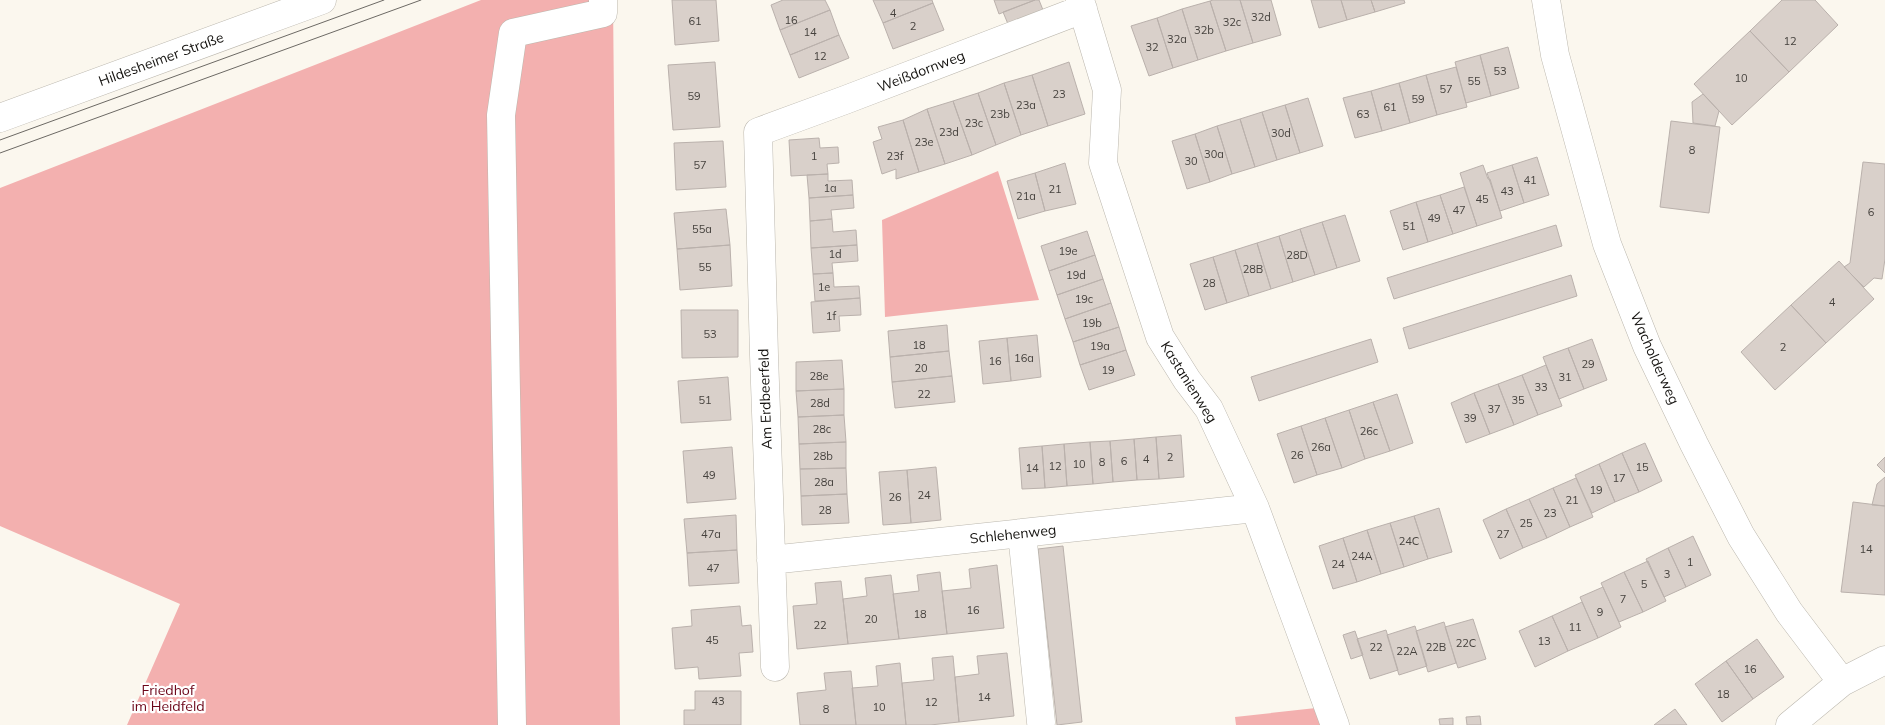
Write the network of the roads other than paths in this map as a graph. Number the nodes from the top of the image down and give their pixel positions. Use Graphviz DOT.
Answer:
graph roads {
  1 [pos="322,0"];
  2 [pos="603,0"];
  3 [pos="1546,0"];
  4 [pos="1081,4"];
  5 [pos="0,118"];
  6 [pos="758,132"];
  7 [pos="1255,508"];
  8 [pos="1022,533"];
  9 [pos="771,560"];
  10 [pos="1885,660"];
  11 [pos="775,666"];
  12 [pos="1842,682"];
  13 [pos="1041,722"];
  14 [pos="512,725"];
  15 [pos="1335,725"];
  16 [pos="1790,725"];
  1 -- 5 [label="street, Hildesheimer Straße"];
  2 -- 14 [label="street"];
  3 -- 12 [label="street, Wacholderweg"];
  4 -- 6 [label="street, Weißdornweg"];
  4 -- 7 [label="street, Kastanienweg"];
  6 -- 9 [label="street, Am Erdbeerfeld"];
  7 -- 8 [label="street, Schlehenweg"];
  7 -- 15 [label="street, Kastanienweg"];
  8 -- 9 [label="street, Schlehenweg"];
  8 -- 13 [label="street"];
  9 -- 11 [label="street, Am Erdbeerfeld"];
  10 -- 12 [label="street"];
  12 -- 16 [label="street"];
}
